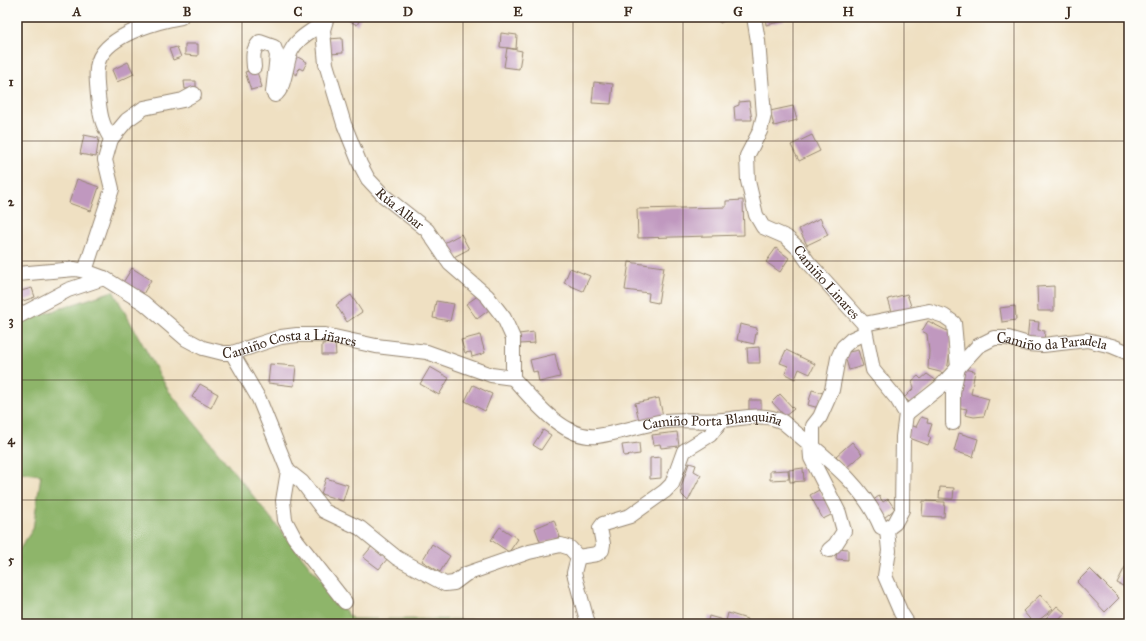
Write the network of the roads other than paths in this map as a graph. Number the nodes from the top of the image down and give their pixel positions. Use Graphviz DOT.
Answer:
graph roads {
  1 [pos="181,17"];
  2 [pos="754,17"];
  3 [pos="325,24"];
  4 [pos="254,67"];
  5 [pos="194,94"];
  6 [pos="111,139"];
  7 [pos="85,271"];
  8 [pos="17,274"];
  9 [pos="104,278"];
  10 [pos="17,317"];
  11 [pos="865,329"];
  12 [pos="232,352"];
  13 [pos="1129,353"];
  14 [pos="958,367"];
  15 [pos="513,378"];
  16 [pos="906,414"];
  17 [pos="722,420"];
  18 [pos="953,423"];
  19 [pos="812,447"];
  20 [pos="288,471"];
  21 [pos="887,529"];
  22 [pos="829,550"];
  23 [pos="578,557"];
  24 [pos="345,602"];
  25 [pos="588,624"];
  26 [pos="908,624"];
  1 -- 6 [label="street"];
  2 -- 11 [label="street, Camiño Linares"];
  3 -- 4 [label="street"];
  3 -- 15 [label="street, Rúa Albar"];
  5 -- 6 [label="street"];
  6 -- 7 [label="street"];
  7 -- 8 [label="street, Camiño Costa a Liñares"];
  7 -- 9 [label="street, Camiño Costa a Liñares"];
  9 -- 10 [label="street"];
  9 -- 12 [label="street, Camiño Costa a Liñares"];
  11 -- 14 [label="street"];
  11 -- 16 [label="street, Camiño Linares"];
  11 -- 19 [label="street"];
  12 -- 15 [label="street, Camiño Costa a Liñares"];
  12 -- 20 [label="street"];
  13 -- 14 [label="street, Camiño da Paradela"];
  14 -- 16 [label="street, Camiño da Paradela"];
  14 -- 18 [label="street"];
  15 -- 17 [label="street, Camiño Porta Blanquiña"];
  16 -- 21 [label="street"];
  17 -- 19 [label="street, Camiño Porta Blanquiña"];
  17 -- 23 [label="street"];
  19 -- 21 [label="street, Camiño Porta Blanquiña"];
  19 -- 22 [label="street"];
  20 -- 23 [label="street"];
  20 -- 24 [label="street"];
  21 -- 26 [label="street"];
  23 -- 25 [label="street"];
}
